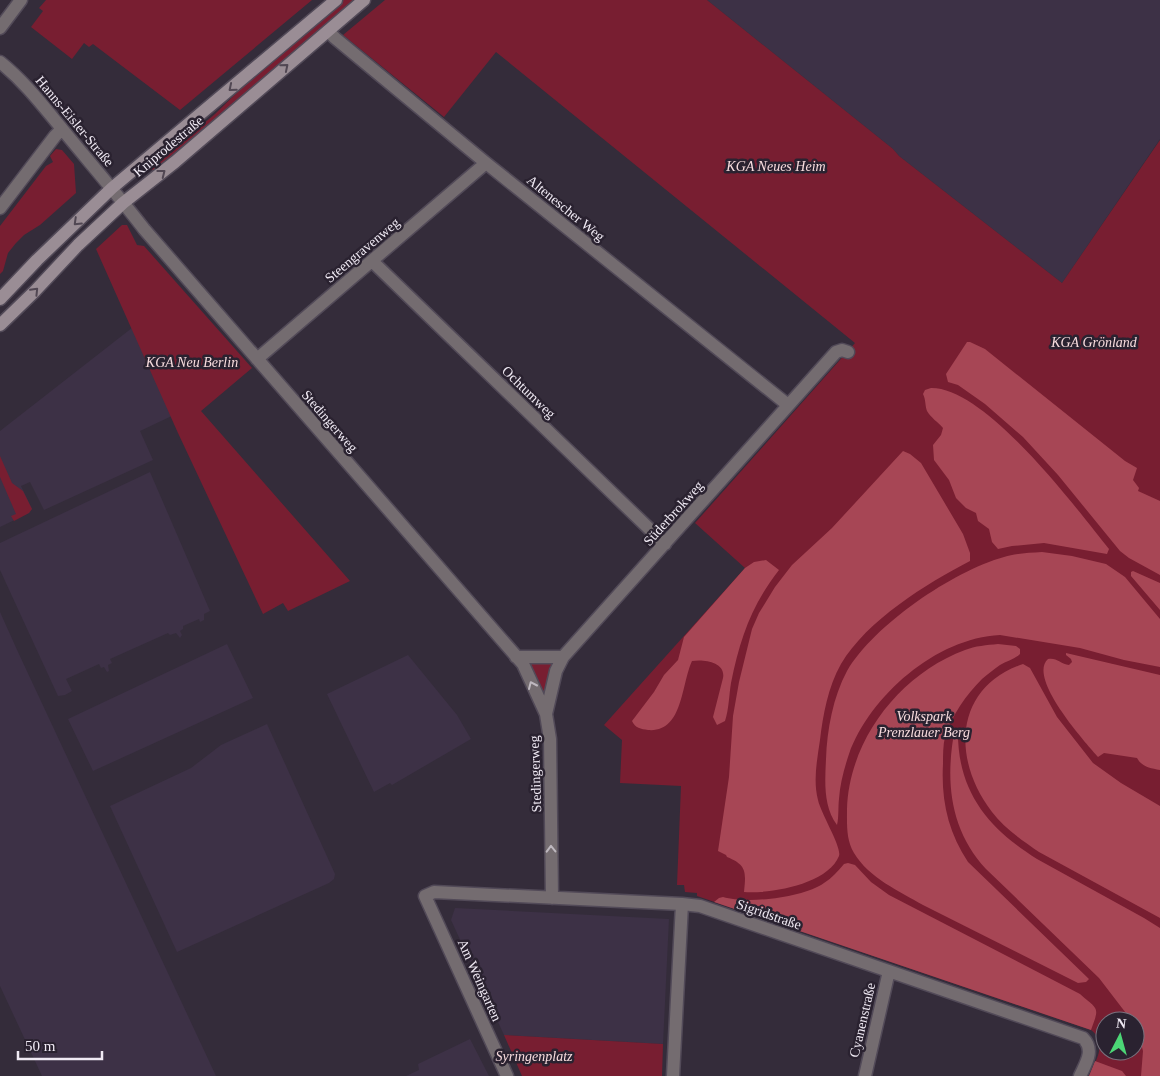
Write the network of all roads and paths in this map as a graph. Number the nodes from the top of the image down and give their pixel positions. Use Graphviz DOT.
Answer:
graph roads {
  1 [pos="21,0"];
  2 [pos="336,0"];
  3 [pos="364,0"];
  4 [pos="0,28"];
  5 [pos="328,31"];
  6 [pos="0,62"];
  7 [pos="62,129"];
  8 [pos="486,163"];
  9 [pos="112,188"];
  10 [pos="123,203"];
  11 [pos="0,208"];
  12 [pos="372,261"];
  13 [pos="0,299"];
  14 [pos="0,325"];
  15 [pos="848,352"];
  16 [pos="257,359"];
  17 [pos="788,405"];
  18 [pos="665,544"];
  19 [pos="516,657"];
  20 [pos="563,657"];
  21 [pos="546,714"];
  22 [pos="425,896"];
  23 [pos="552,898"];
  24 [pos="682,904"];
  25 [pos="889,971"];
  26 [pos="507,1076"];
  27 [pos="673,1076"];
  28 [pos="865,1076"];
  29 [pos="1080,1076"];
  1 -- 4 [label="street"];
  2 -- 9 [label="main road, Kniprodestraße, one-way"];
  3 -- 5 [label="main road, Kniprodestraße"];
  5 -- 8 [label="street, Altenescher Weg"];
  10 -- 5 [label="main road, Kniprodestraße, one-way"];
  6 -- 7 [label="street, Hanns-Eisler-Straße"];
  7 -- 9 [label="street, Hanns-Eisler-Straße"];
  7 -- 11 [label="street"];
  8 -- 12 [label="street, Steengravenweg"];
  8 -- 17 [label="street, Altenescher Weg"];
  9 -- 10 [label="street, Hanns-Eisler-Straße"];
  9 -- 13 [label="main road, Kniprodestraße, one-way"];
  14 -- 10 [label="main road, Kniprodestraße, one-way"];
  10 -- 16 [label="street, Stedingerweg"];
  12 -- 16 [label="street, Steengravenweg"];
  12 -- 18 [label="street, Ochtumweg"];
  15 -- 17 [label="street, Süderbrokweg"];
  16 -- 19 [label="street, Stedingerweg"];
  17 -- 18 [label="street, Süderbrokweg"];
  18 -- 20 [label="street, Süderbrokweg"];
  19 -- 20 [label="street"];
  21 -- 19 [label="street, Stedingerweg, one-way"];
  20 -- 21 [label="street, Süderbrokweg"];
  23 -- 21 [label="street, Stedingerweg, one-way"];
  22 -- 23 [label="street, Sigridstraße"];
  22 -- 26 [label="street, Am Weingarten"];
  23 -- 24 [label="street, Sigridstraße"];
  24 -- 25 [label="street, Sigridstraße"];
  24 -- 27 [label="street"];
  25 -- 28 [label="street, Cyanenstraße"];
  25 -- 29 [label="street, Sigridstraße"];
}
